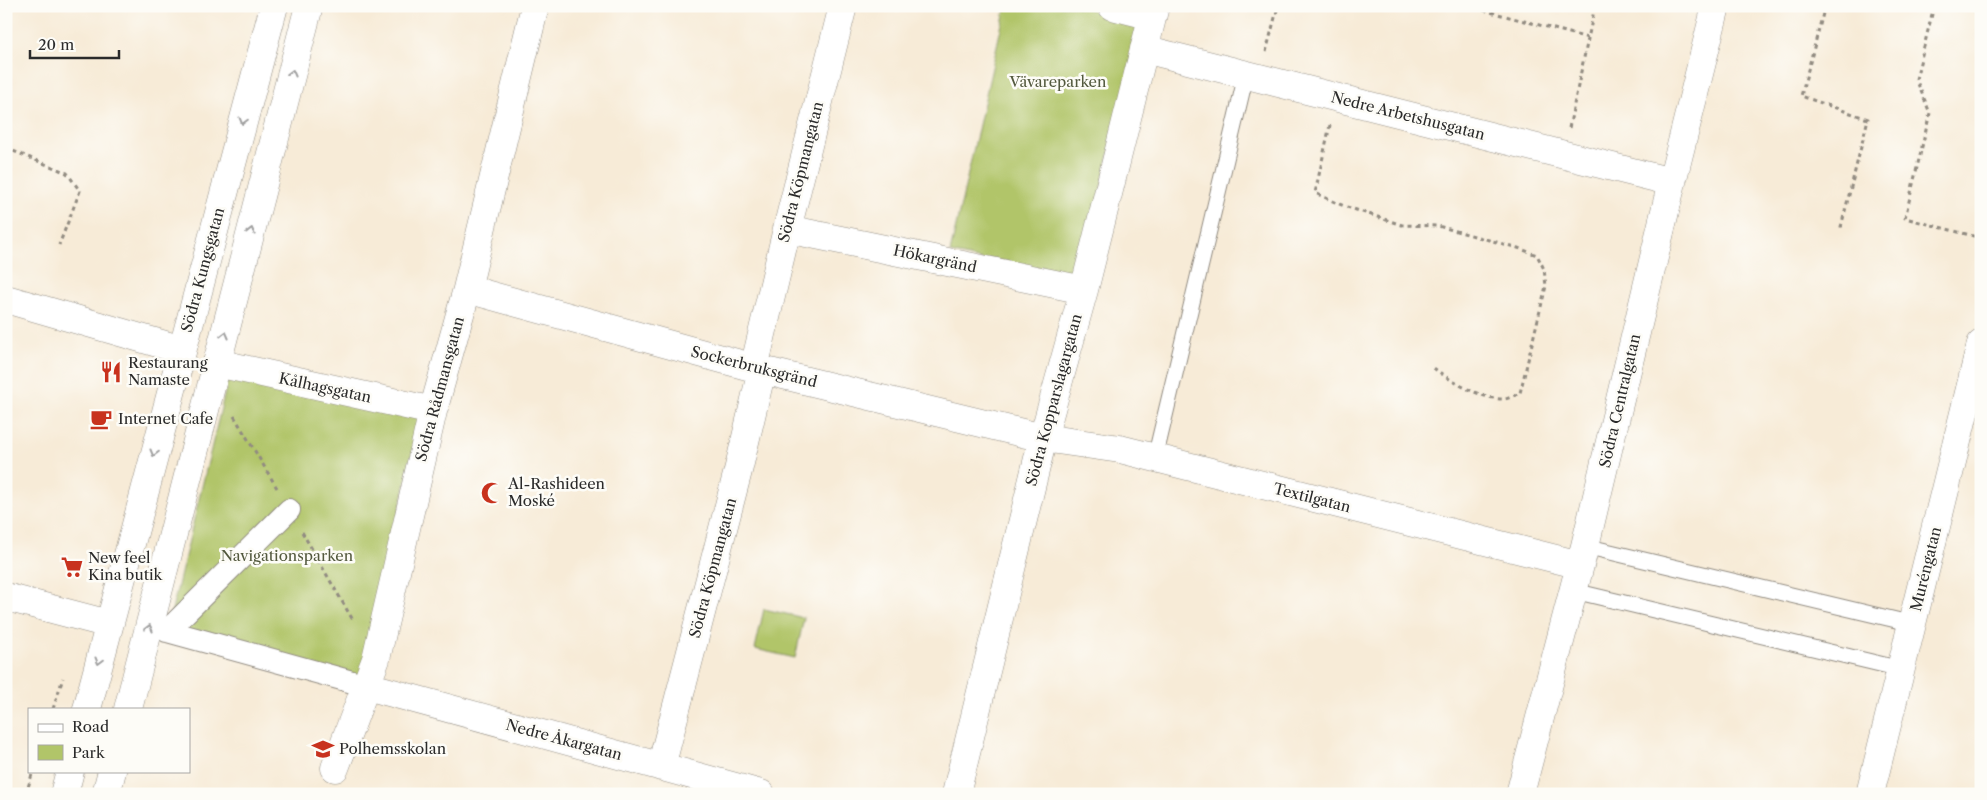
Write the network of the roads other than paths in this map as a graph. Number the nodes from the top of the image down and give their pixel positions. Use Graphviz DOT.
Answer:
graph roads {
  1 [pos="274,6"];
  2 [pos="309,6"];
  3 [pos="534,6"];
  4 [pos="843,6"];
  5 [pos="1112,6"];
  6 [pos="1716,6"];
  7 [pos="1154,11"];
  8 [pos="1144,49"];
  9 [pos="1252,77"];
  10 [pos="1672,182"];
  11 [pos="787,228"];
  12 [pos="467,289"];
  13 [pos="1084,290"];
  14 [pos="6,299"];
  15 [pos="1981,344"];
  16 [pos="182,350"];
  17 [pos="217,363"];
  18 [pos="758,369"];
  19 [pos="433,411"];
  20 [pos="1043,438"];
  21 [pos="1155,458"];
  22 [pos="290,510"];
  23 [pos="1580,567"];
  24 [pos="6,597"];
  25 [pos="109,624"];
  26 [pos="1913,624"];
  27 [pos="1901,669"];
  28 [pos="367,686"];
  29 [pos="87,708"];
  30 [pos="128,708"];
  31 [pos="661,767"];
  32 [pos="335,768"];
  33 [pos="70,772"];
  34 [pos="112,772"];
  35 [pos="64,794"];
  36 [pos="106,794"];
  37 [pos="761,794"];
  38 [pos="956,794"];
  39 [pos="1520,794"];
  40 [pos="1870,794"];
  1 -- 16 [label="street, Södra Kungsgatan, one-way"];
  17 -- 2 [label="street, one-way"];
  3 -- 12 [label="street, Södra Rådmansgatan"];
  4 -- 11 [label="street, Södra Köpmangatan"];
  5 -- 7 [label="street"];
  6 -- 10 [label="street, Södra Centralgatan"];
  7 -- 8 [label="street, Södra Kopparslagargatan"];
  8 -- 9 [label="street, Nedre Arbetshusgatan"];
  8 -- 13 [label="street, Södra Kopparslagargatan"];
  9 -- 10 [label="street, Nedre Arbetshusgatan"];
  9 -- 21 [label="lane"];
  10 -- 23 [label="street, Södra Centralgatan"];
  11 -- 13 [label="street, Hökargränd"];
  11 -- 18 [label="street, Södra Köpmangatan"];
  12 -- 18 [label="street, Sockerbruksgränd"];
  12 -- 19 [label="street, Södra Rådmansgatan"];
  13 -- 20 [label="street, Södra Kopparslagargatan"];
  14 -- 16 [label="street"];
  15 -- 26 [label="street, Muréngatan"];
  16 -- 25 [label="street, Södra Kungsgatan, one-way"];
  17 -- 19 [label="street, Kålhagsgatan"];
  30 -- 17 [label="street, one-way"];
  18 -- 20 [label="street, Sockerbruksgränd"];
  18 -- 31 [label="street, Södra Köpmangatan"];
  19 -- 28 [label="street, Södra Rådmansgatan"];
  20 -- 21 [label="street, Textilgatan"];
  20 -- 38 [label="street, Södra Kopparslagargatan"];
  21 -- 23 [label="street, Textilgatan"];
  22 -- 28 [label="street"];
  23 -- 26 [label="lane"];
  23 -- 27 [label="lane"];
  23 -- 39 [label="street, Södra Centralgatan"];
  24 -- 25 [label="street"];
  25 -- 29 [label="street, Södra Kungsgatan, one-way"];
  26 -- 27 [label="street, Muréngatan"];
  27 -- 40 [label="street, Muréngatan"];
  28 -- 31 [label="street, Nedre Åkargatan"];
  28 -- 32 [label="street, Södra Rådmansgatan"];
  31 -- 37 [label="street, Nedre Åkargatan"];
  33 -- 35 [label="street"];
  34 -- 36 [label="street"];
}
